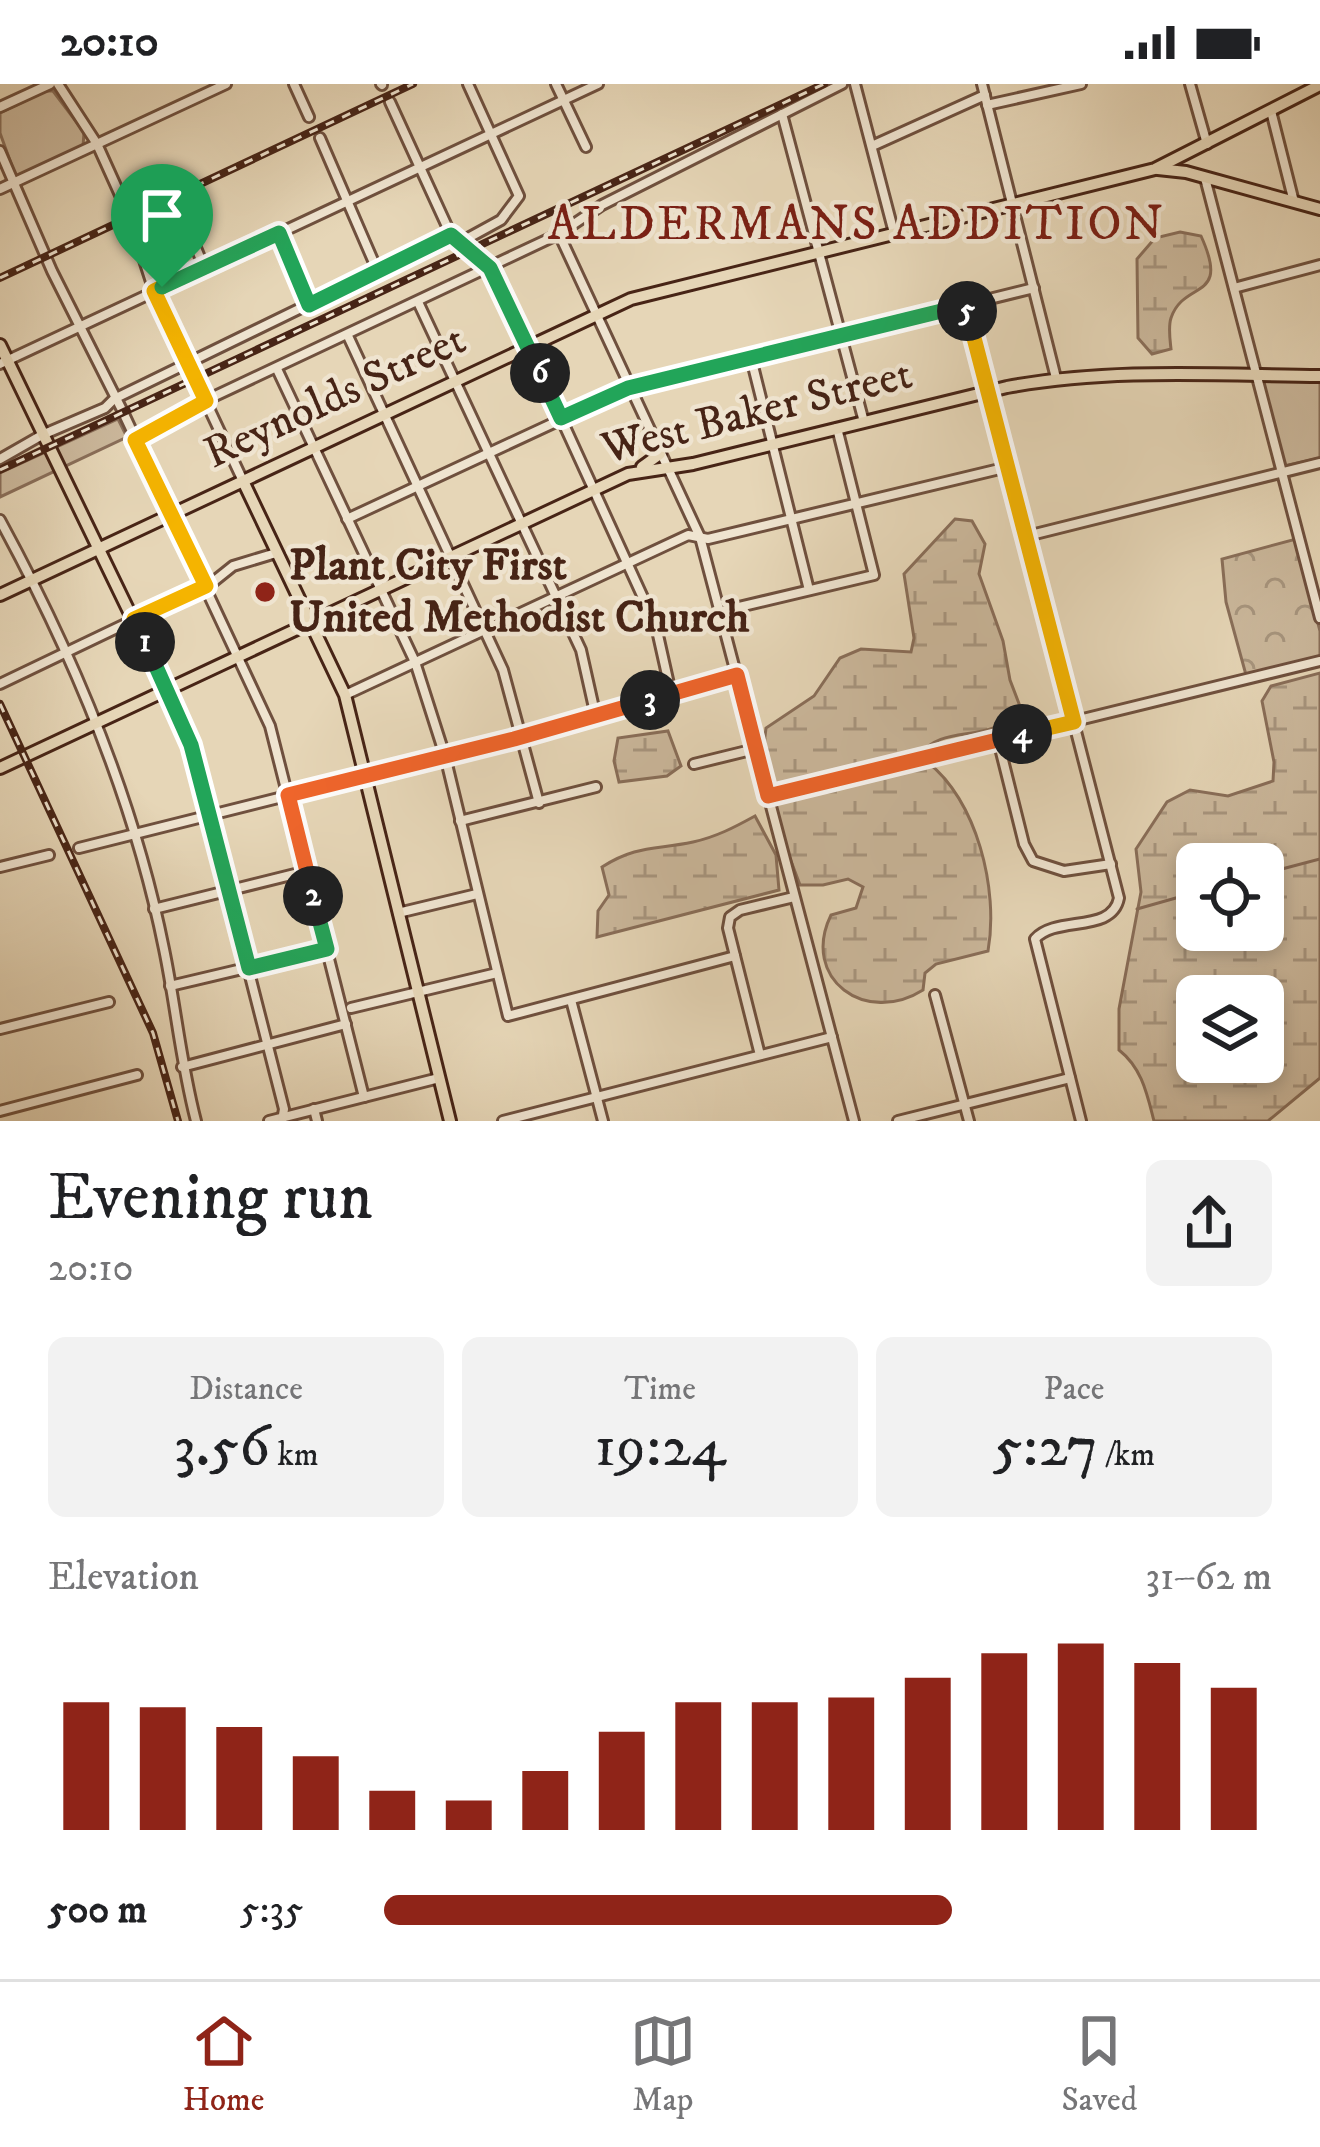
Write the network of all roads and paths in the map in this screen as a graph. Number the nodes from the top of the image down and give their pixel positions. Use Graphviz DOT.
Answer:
graph roads {
  1 [pos="54,84"];
  2 [pos="226,84"];
  3 [pos="294,84"];
  4 [pos="468,84"];
  5 [pos="556,84"];
  6 [pos="598,84"];
  7 [pos="842,84"];
  8 [pos="856,84"];
  9 [pos="982,84"];
  10 [pos="1081,84"];
  11 [pos="1190,84"];
  12 [pos="1320,85"];
  13 [pos="564,100"];
  14 [pos="986,100"];
  15 [pos="390,101"];
  16 [pos="0,107"];
  17 [pos="1271,111"];
  18 [pos="782,114"];
  19 [pos="309,117"];
  20 [pos="491,135"];
  21 [pos="320,138"];
  22 [pos="97,143"];
  23 [pos="1207,144"];
  24 [pos="872,146"];
  25 [pos="586,147"];
  26 [pos="0,151"];
  27 [pos="1187,155"];
  28 [pos="419,168"];
  29 [pos="1155,169"];
  30 [pos="1186,172"];
  31 [pos="1205,178"];
  32 [pos="11,184"];
  33 [pos="0,189"];
  34 [pos="346,202"];
  35 [pos="1294,202"];
  36 [pos="1012,204"];
  37 [pos="1320,209"];
  38 [pos="181,212"];
  39 [pos="279,233"];
  40 [pos="894,233"];
  41 [pos="559,234"];
  42 [pos="455,239"];
  43 [pos="820,252"];
  44 [pos="1320,265"];
  45 [pos="204,268"];
  46 [pos="490,268"];
  47 [pos="378,272"];
  48 [pos="1034,288"];
  49 [pos="1234,288"];
  50 [pos="154,291"];
  51 [pos="418,302"];
  52 [pos="309,305"];
  53 [pos="966,305"];
  54 [pos="598,314"];
  55 [pos="79,327"];
  56 [pos="348,336"];
  57 [pos="842,336"];
  58 [pos="0,345"];
  59 [pos="527,346"];
  60 [pos="751,358"];
  61 [pos="4,363"];
  62 [pos="188,363"];
  63 [pos="277,369"];
  64 [pos="1257,375"];
  65 [pos="1320,376"];
  66 [pos="1056,378"];
  67 [pos="456,379"];
  68 [pos="628,388"];
  69 [pos="987,391"];
  70 [pos="114,399"];
  71 [pos="206,401"];
  72 [pos="385,412"];
  73 [pos="561,418"];
  74 [pos="864,422"];
  75 [pos="837,428"];
  76 [pos="42,435"];
  77 [pos="135,440"];
  78 [pos="773,444"];
  79 [pos="314,446"];
  80 [pos="490,452"];
  81 [pos="660,454"];
  82 [pos="0,459"];
  83 [pos="1320,464"];
  84 [pos="666,467"];
  85 [pos="1008,467"];
  86 [pos="1282,472"];
  87 [pos="628,474"];
  88 [pos="243,482"];
  89 [pos="418,485"];
  90 [pos="594,490"];
  91 [pos="857,503"];
  92 [pos="172,514"];
  93 [pos="792,518"];
  94 [pos="347,519"];
  95 [pos="0,520"];
  96 [pos="523,523"];
  97 [pos="1027,536"];
  98 [pos="700,537"];
  99 [pos="100,548"];
  100 [pos="276,553"];
  101 [pos="452,556"];
  102 [pos="629,561"];
  103 [pos="30,581"];
  104 [pos="206,586"];
  105 [pos="380,589"];
  106 [pos="809,590"];
  107 [pos="0,595"];
  108 [pos="557,595"];
  109 [pos="722,611"];
  110 [pos="1320,618"];
  111 [pos="134,619"];
  112 [pos="310,623"];
  113 [pos="486,628"];
  114 [pos="64,652"];
  115 [pos="239,656"];
  116 [pos="1320,661"];
  117 [pos="415,662"];
  118 [pos="737,675"];
  119 [pos="0,684"];
  120 [pos="167,690"];
  121 [pos="670,693"];
  122 [pos="345,694"];
  123 [pos="596,717"];
  124 [pos="1074,722"];
  125 [pos="95,723"];
  126 [pos="521,737"];
  127 [pos="998,740"];
  128 [pos="755,748"];
  129 [pos="445,756"];
  130 [pos="694,764"];
  131 [pos="0,768"];
  132 [pos="364,777"];
  133 [pos="596,787"];
  134 [pos="288,795"];
  135 [pos="768,796"];
  136 [pos="539,803"];
  137 [pos="210,814"];
  138 [pos="460,821"];
  139 [pos="133,834"];
  140 [pos="79,848"];
  141 [pos="49,855"];
  142 [pos="1111,864"];
  143 [pos="0,867"];
  144 [pos="307,871"];
  145 [pos="229,890"];
  146 [pos="477,894"];
  147 [pos="794,897"];
  148 [pos="154,909"];
  149 [pos="398,913"];
  150 [pos="327,949"];
  151 [pos="735,956"];
  152 [pos="249,968"];
  153 [pos="497,973"];
  154 [pos="170,986"];
  155 [pos="417,992"];
  156 [pos="935,995"];
  157 [pos="571,1000"];
  158 [pos="110,1001"];
  159 [pos="351,1008"];
  160 [pos="346,1024"];
  161 [pos="0,1029"];
  162 [pos="832,1037"];
  163 [pos="268,1043"];
  164 [pos="760,1055"];
  165 [pos="182,1067"];
  166 [pos="137,1075"];
  167 [pos="439,1078"];
  168 [pos="1070,1078"];
  169 [pos="364,1097"];
  170 [pos="596,1097"];
  171 [pos="964,1104"];
  172 [pos="314,1109"];
  173 [pos="0,1111"];
  174 [pos="282,1119"];
  175 [pos="196,1121"];
  176 [pos="269,1121"];
  177 [pos="317,1121"];
  178 [pos="451,1121"];
  179 [pos="503,1121"];
  180 [pos="603,1121"];
  181 [pos="854,1121"];
  182 [pos="898,1121"];
  183 [pos="968,1121"];
  184 [pos="1081,1121"];
  1 -- 16 [label="street"];
  1 -- 22 [label="street"];
  2 -- 22 [label="street"];
  3 -- 19 [label="street"];
  4 -- 20 [label="street"];
  5 -- 13 [label="street"];
  6 -- 13 [label="street"];
  7 -- 18 [label="street"];
  8 -- 24 [label="street"];
  9 -- 14 [label="street"];
  10 -- 14 [label="street"];
  11 -- 23 [label="street"];
  12 -- 17 [label="main road, Reynolds Street"];
  13 -- 20 [label="street"];
  13 -- 25 [label="street"];
  14 -- 24 [label="street"];
  14 -- 36 [label="street"];
  15 -- 28 [label="street"];
  17 -- 23 [label="main road, Reynolds Street"];
  17 -- 35 [label="street"];
  18 -- 41 [label="street"];
  18 -- 43 [label="street"];
  20 -- 28 [label="street"];
  20 -- 42 [label="street"];
  21 -- 34 [label="street"];
  22 -- 32 [label="street"];
  22 -- 50 [label="street"];
  23 -- 27 [label="main road, Reynolds Street"];
  24 -- 40 [label="street"];
  26 -- 32 [label="street"];
  27 -- 29 [label="main road, Reynolds Street"];
  27 -- 30 [label="main road"];
  28 -- 34 [label="street"];
  28 -- 42 [label="street"];
  29 -- 30 [label="main road"];
  29 -- 36 [label="main road, Reynolds Street"];
  30 -- 31 [label="main road"];
  31 -- 35 [label="main road"];
  31 -- 49 [label="street"];
  32 -- 33 [label="street"];
  32 -- 55 [label="street"];
  34 -- 39 [label="street"];
  34 -- 47 [label="street"];
  35 -- 37 [label="main road"];
  36 -- 40 [label="main road, Reynolds Street"];
  36 -- 48 [label="street"];
  38 -- 45 [label="street"];
  39 -- 45 [label="street"];
  39 -- 52 [label="street"];
  40 -- 43 [label="main road, Reynolds Street"];
  41 -- 46 [label="street"];
  41 -- 54 [label="street"];
  42 -- 46 [label="street"];
  42 -- 47 [label="street"];
  43 -- 54 [label="main road, Reynolds Street"];
  43 -- 57 [label="street"];
  44 -- 49 [label="street"];
  45 -- 50 [label="street"];
  46 -- 51 [label="street"];
  46 -- 59 [label="street"];
  47 -- 52 [label="street"];
  48 -- 53 [label="street"];
  48 -- 66 [label="street"];
  49 -- 64 [label="street"];
  50 -- 55 [label="street"];
  50 -- 62 [label="street"];
  51 -- 56 [label="street"];
  51 -- 67 [label="street"];
  52 -- 62 [label="street"];
  53 -- 57 [label="street"];
  53 -- 69 [label="street"];
  54 -- 59 [label="main road, Reynolds Street"];
  54 -- 68 [label="street"];
  55 -- 61 [label="street"];
  55 -- 70 [label="street"];
  56 -- 63 [label="street"];
  56 -- 72 [label="street"];
  57 -- 60 [label="street"];
  57 -- 74 [label="street"];
  58 -- 61 [label="main road"];
  59 -- 67 [label="main road, Reynolds Street"];
  59 -- 73 [label="street"];
  60 -- 68 [label="street"];
  60 -- 78 [label="street"];
  61 -- 76 [label="main road"];
  62 -- 70 [label="street"];
  62 -- 71 [label="street"];
  63 -- 71 [label="street"];
  63 -- 79 [label="street"];
  64 -- 65 [label="main road, West Baker Street"];
  64 -- 66 [label="main road, West Baker Street"];
  64 -- 86 [label="street"];
  66 -- 69 [label="main road, West Baker Street"];
  67 -- 72 [label="main road, Reynolds Street"];
  67 -- 80 [label="street"];
  68 -- 73 [label="street"];
  68 -- 81 [label="street"];
  69 -- 74 [label="main road, West Baker Street"];
  69 -- 85 [label="street"];
  70 -- 76 [label="street"];
  70 -- 77 [label="street"];
  71 -- 77 [label="street"];
  71 -- 88 [label="street"];
  72 -- 79 [label="main road, Reynolds Street"];
  72 -- 89 [label="street"];
  73 -- 80 [label="street"];
  73 -- 90 [label="street"];
  74 -- 75 [label="main road, West Baker Street"];
  75 -- 78 [label="main road, West Baker Street"];
  75 -- 91 [label="street"];
  76 -- 82 [label="street"];
  76 -- 99 [label="main road"];
  77 -- 92 [label="street"];
  78 -- 84 [label="main road, West Baker Street"];
  78 -- 93 [label="street"];
  79 -- 88 [label="main road, Reynolds Street"];
  79 -- 94 [label="street"];
  80 -- 89 [label="street"];
  80 -- 96 [label="street"];
  81 -- 84 [label="street"];
  81 -- 87 [label="main road"];
  83 -- 86 [label="street"];
  84 -- 87 [label="main road, West Baker Street"];
  84 -- 98 [label="street"];
  85 -- 91 [label="street"];
  85 -- 97 [label="street"];
  86 -- 97 [label="street"];
  86 -- 110 [label="street"];
  87 -- 90 [label="main road, West Baker Street"];
  88 -- 92 [label="main road, Reynolds Street"];
  88 -- 100 [label="main road"];
  89 -- 94 [label="street"];
  89 -- 101 [label="street"];
  90 -- 96 [label="main road, West Baker Street"];
  90 -- 102 [label="street"];
  91 -- 93 [label="street"];
  91 -- 106 [label="street"];
  92 -- 99 [label="main road, Reynolds Street"];
  92 -- 104 [label="street"];
  93 -- 98 [label="street"];
  93 -- 106 [label="street"];
  94 -- 105 [label="street"];
  95 -- 103 [label="street"];
  96 -- 101 [label="main road, West Baker Street"];
  96 -- 108 [label="street"];
  97 -- 124 [label="street"];
  98 -- 102 [label="street"];
  98 -- 109 [label="street"];
  99 -- 103 [label="main road, Reynolds Street"];
  99 -- 111 [label="main road"];
  100 -- 104 [label="street"];
  100 -- 112 [label="main road"];
  101 -- 105 [label="main road, West Baker Street"];
  101 -- 113 [label="street"];
  102 -- 108 [label="street"];
  102 -- 121 [label="street"];
  103 -- 107 [label="main road, Reynolds Street"];
  103 -- 114 [label="street"];
  104 -- 111 [label="street"];
  104 -- 115 [label="street"];
  105 -- 112 [label="main road, West Baker Street"];
  105 -- 117 [label="street"];
  106 -- 109 [label="street"];
  108 -- 113 [label="street"];
  108 -- 123 [label="street"];
  109 -- 118 [label="street"];
  111 -- 114 [label="street"];
  111 -- 120 [label="main road"];
  112 -- 115 [label="main road, West Baker Street"];
  112 -- 122 [label="main road"];
  113 -- 117 [label="street"];
  113 -- 126 [label="street"];
  114 -- 119 [label="street"];
  114 -- 125 [label="street"];
  115 -- 120 [label="main road, West Baker Street"];
  115 -- 134 [label="street"];
  116 -- 124 [label="street"];
  117 -- 122 [label="street"];
  117 -- 129 [label="street"];
  118 -- 121 [label="street"];
  118 -- 128 [label="street"];
  120 -- 125 [label="main road, West Baker Street"];
  120 -- 137 [label="street"];
  121 -- 123 [label="street"];
  122 -- 132 [label="main road"];
  123 -- 126 [label="street"];
  124 -- 127 [label="street"];
  124 -- 142 [label="street"];
  125 -- 131 [label="main road, West Baker Street"];
  125 -- 139 [label="street"];
  126 -- 129 [label="street"];
  126 -- 136 [label="street"];
  127 -- 135 [label="street"];
  127 -- 142 [label="street"];
  128 -- 130 [label="street"];
  128 -- 135 [label="street"];
  129 -- 132 [label="street"];
  129 -- 138 [label="street"];
  132 -- 134 [label="street"];
  132 -- 149 [label="main road"];
  133 -- 136 [label="street"];
  134 -- 137 [label="street"];
  134 -- 144 [label="street"];
  135 -- 147 [label="street"];
  136 -- 138 [label="street"];
  137 -- 139 [label="street"];
  137 -- 145 [label="street"];
  138 -- 146 [label="street"];
  139 -- 140 [label="street"];
  139 -- 148 [label="street"];
  141 -- 143 [label="street"];
  142 -- 168 [label="street"];
  144 -- 145 [label="street"];
  144 -- 150 [label="street"];
  145 -- 148 [label="street"];
  145 -- 152 [label="street"];
  146 -- 149 [label="street"];
  146 -- 153 [label="street"];
  147 -- 151 [label="street"];
  147 -- 162 [label="street"];
  148 -- 154 [label="street"];
  149 -- 155 [label="main road"];
  150 -- 152 [label="street"];
  150 -- 160 [label="street"];
  151 -- 157 [label="street"];
  151 -- 164 [label="street"];
  152 -- 154 [label="street"];
  152 -- 163 [label="street"];
  153 -- 155 [label="street"];
  153 -- 157 [label="street"];
  154 -- 165 [label="street"];
  155 -- 159 [label="street"];
  155 -- 167 [label="main road"];
  156 -- 171 [label="street"];
  157 -- 170 [label="street"];
  158 -- 161 [label="street"];
  160 -- 163 [label="street"];
  160 -- 169 [label="street"];
  162 -- 164 [label="street"];
  162 -- 181 [label="street"];
  163 -- 165 [label="street"];
  163 -- 174 [label="street"];
  164 -- 170 [label="street"];
  165 -- 175 [label="street"];
  166 -- 173 [label="street"];
  167 -- 169 [label="street"];
  167 -- 178 [label="main road"];
  168 -- 171 [label="street"];
  168 -- 184 [label="street"];
  169 -- 172 [label="street"];
  170 -- 179 [label="street"];
  170 -- 180 [label="street"];
  171 -- 182 [label="street"];
  171 -- 183 [label="street"];
  172 -- 174 [label="street"];
  172 -- 177 [label="street"];
  174 -- 176 [label="street"];
}
